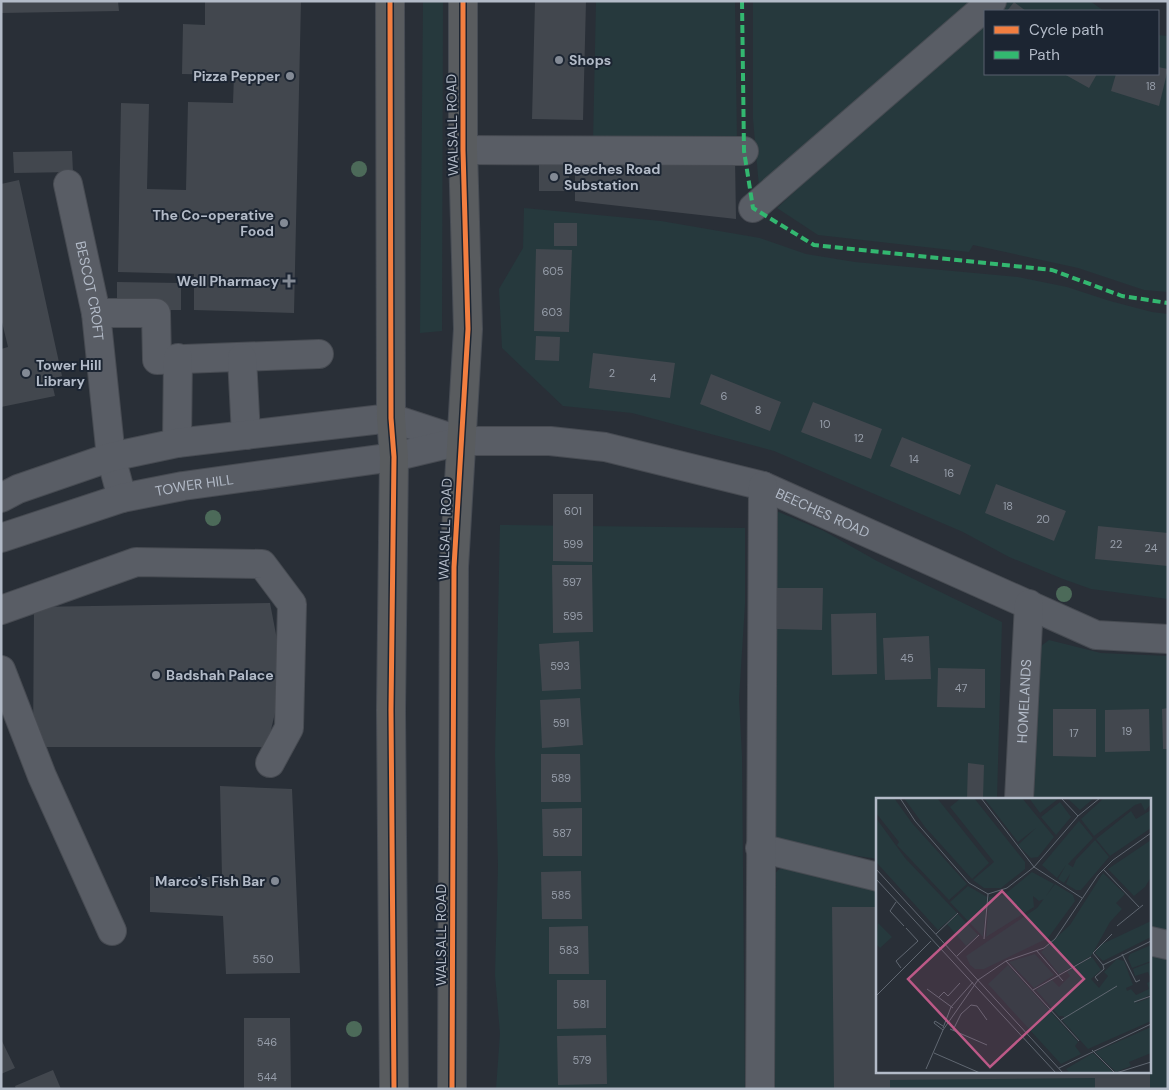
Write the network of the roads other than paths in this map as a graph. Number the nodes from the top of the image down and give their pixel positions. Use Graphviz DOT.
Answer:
graph roads {
  1 [pos="390,1"];
  2 [pos="463,1"];
  3 [pos="992,1"];
  4 [pos="463,150"];
  5 [pos="744,151"];
  6 [pos="68,184"];
  7 [pos="753,208"];
  8 [pos="96,313"];
  9 [pos="319,354"];
  10 [pos="178,358"];
  11 [pos="242,358"];
  12 [pos="392,418"];
  13 [pos="246,435"];
  14 [pos="461,440"];
  15 [pos="177,443"];
  16 [pos="110,456"];
  17 [pos="394,457"];
  18 [pos="763,486"];
  19 [pos="1,498"];
  20 [pos="122,498"];
  21 [pos="1,538"];
  22 [pos="1029,604"];
  23 [pos="1,610"];
  24 [pos="1168,639"];
  25 [pos="1,670"];
  26 [pos="270,763"];
  27 [pos="1019,798"];
  28 [pos="760,848"];
  29 [pos="876,876"];
  30 [pos="112,931"];
  31 [pos="1152,941"];
  32 [pos="1168,945"];
  33 [pos="394,1089"];
  34 [pos="452,1089"];
  35 [pos="760,1089"];
  1 -- 12 [label="highway"];
  2 -- 4 [label="highway, WALSALL ROAD"];
  3 -- 7 [label="street"];
  4 -- 5 [label="street"];
  4 -- 14 [label="highway, WALSALL ROAD"];
  6 -- 8 [label="street, BESCOT CROFT"];
  8 -- 10 [label="street"];
  8 -- 16 [label="street, BESCOT CROFT"];
  9 -- 11 [label="street"];
  10 -- 11 [label="street"];
  10 -- 15 [label="street"];
  11 -- 13 [label="street"];
  12 -- 13 [label="street"];
  12 -- 14 [label="street"];
  12 -- 17 [label="highway"];
  13 -- 15 [label="street"];
  14 -- 17 [label="street"];
  14 -- 18 [label="street, BEECHES ROAD"];
  14 -- 34 [label="highway, WALSALL ROAD"];
  15 -- 16 [label="street"];
  16 -- 19 [label="street"];
  16 -- 20 [label="street, BESCOT CROFT"];
  17 -- 20 [label="street, TOWER HILL"];
  17 -- 33 [label="highway"];
  18 -- 22 [label="street, BEECHES ROAD"];
  18 -- 28 [label="street"];
  20 -- 21 [label="street, TOWER HILL"];
  22 -- 24 [label="street, BEECHES ROAD"];
  22 -- 27 [label="street, HOMELANDS"];
  23 -- 26 [label="street"];
  25 -- 30 [label="street"];
  28 -- 29 [label="street"];
  28 -- 35 [label="street"];
  31 -- 32 [label="street"];
}
